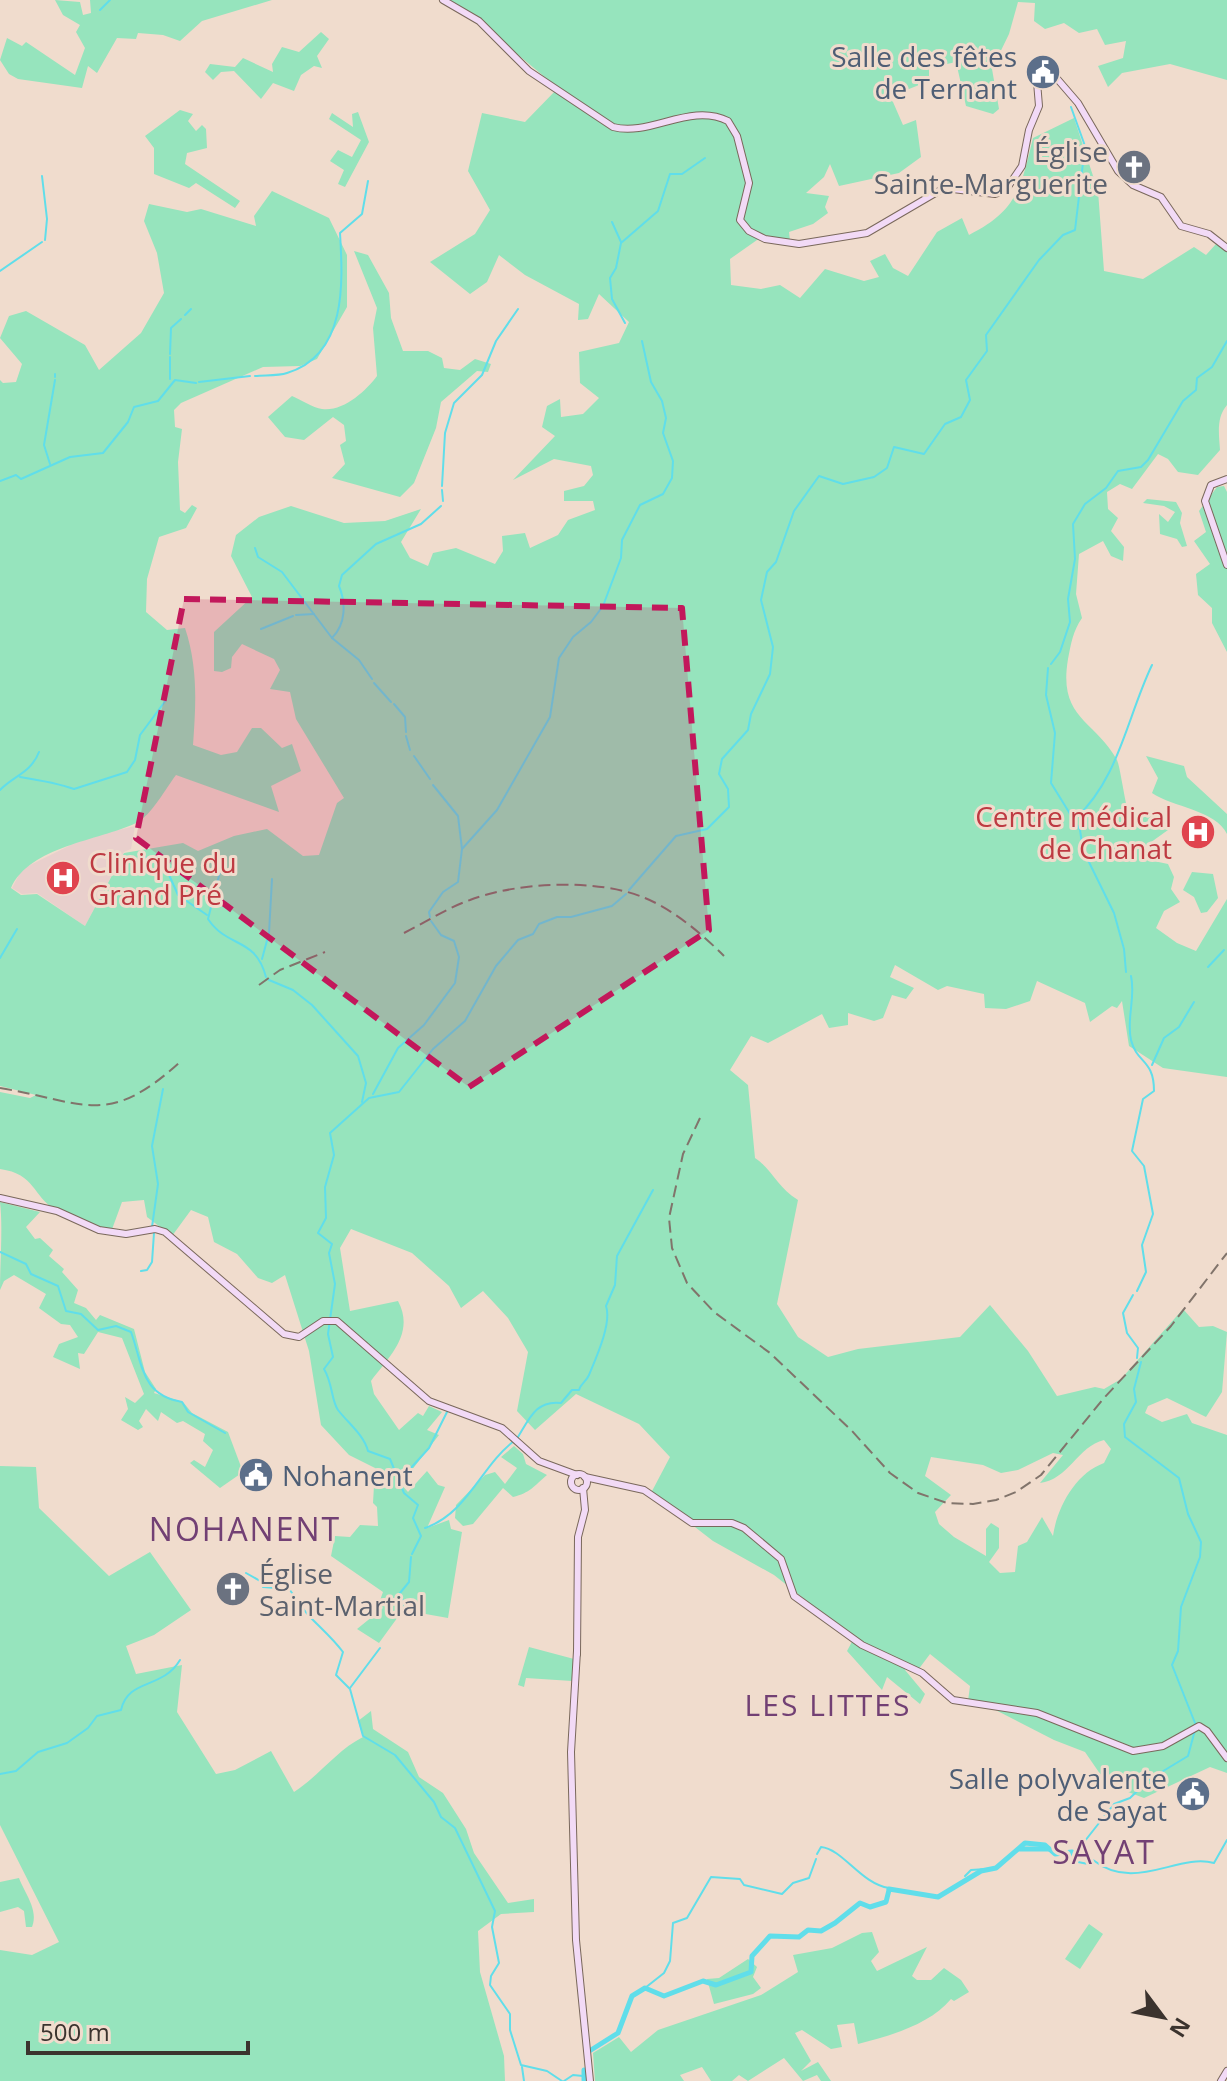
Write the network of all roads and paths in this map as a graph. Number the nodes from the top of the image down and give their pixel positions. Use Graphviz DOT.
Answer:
graph roads {
  1 [pos="443,0"];
  2 [pos="1227,248"];
  3 [pos="1227,479"];
  4 [pos="1227,565"];
  5 [pos="0,1198"];
  6 [pos="580,1482"];
  7 [pos="1227,1758"];
  8 [pos="1227,2071"];
  9 [pos="1221,2080"];
  10 [pos="590,2081"];
  1 -- 2 [label="main road"];
  3 -- 4 [label="main road"];
  5 -- 6 [label="main road"];
  6 -- 7 [label="main road"];
  6 -- 10 [label="main road"];
  8 -- 9 [label="main road"];
}
